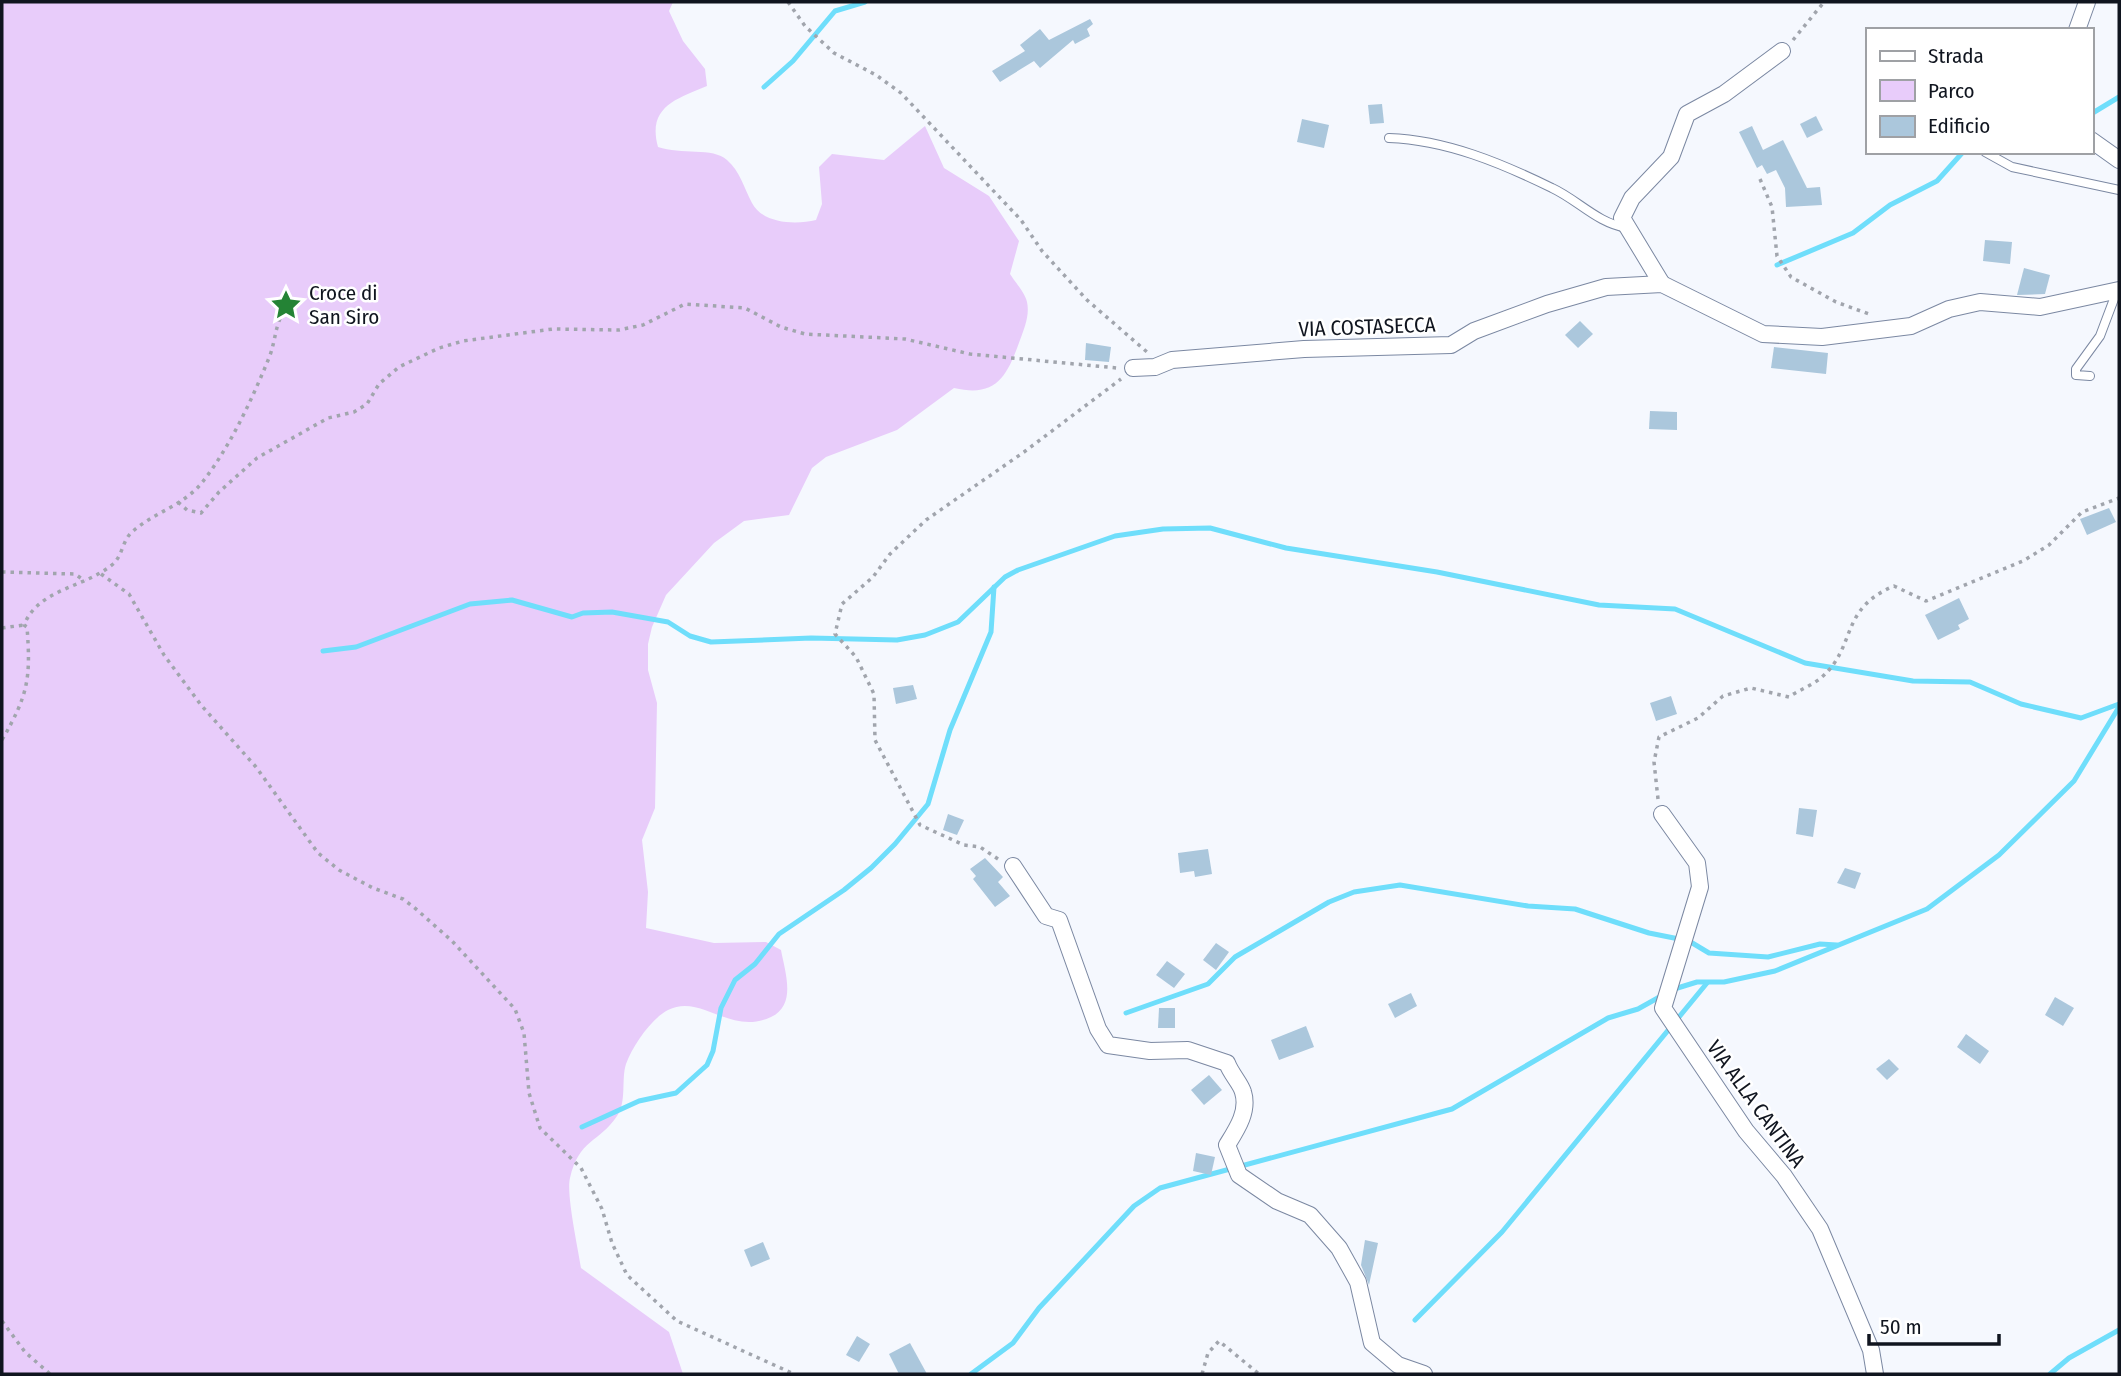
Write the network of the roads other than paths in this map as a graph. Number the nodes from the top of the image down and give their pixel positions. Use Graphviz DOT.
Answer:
graph roads {
  1 [pos="2087,2"];
  2 [pos="2078,28"];
  3 [pos="1782,51"];
  4 [pos="1389,138"];
  5 [pos="2093,141"];
  6 [pos="1989,154"];
  7 [pos="2119,160"];
  8 [pos="2119,190"];
  9 [pos="1627,228"];
  10 [pos="1661,284"];
  11 [pos="2118,290"];
  12 [pos="1133,368"];
  13 [pos="2090,376"];
  14 [pos="1662,814"];
  15 [pos="1013,866"];
  16 [pos="1424,1374"];
  17 [pos="1875,1374"];
  1 -- 2 [label="street"];
  3 -- 9 [label="street"];
  4 -- 9 [label="lane"];
  5 -- 7 [label="street"];
  6 -- 8 [label="lane"];
  9 -- 10 [label="street"];
  10 -- 11 [label="street"];
  10 -- 12 [label="street, VIA COSTASECCA"];
  11 -- 13 [label="lane"];
  14 -- 17 [label="street, VIA ALLA CANTINA"];
  15 -- 16 [label="street"];
}
